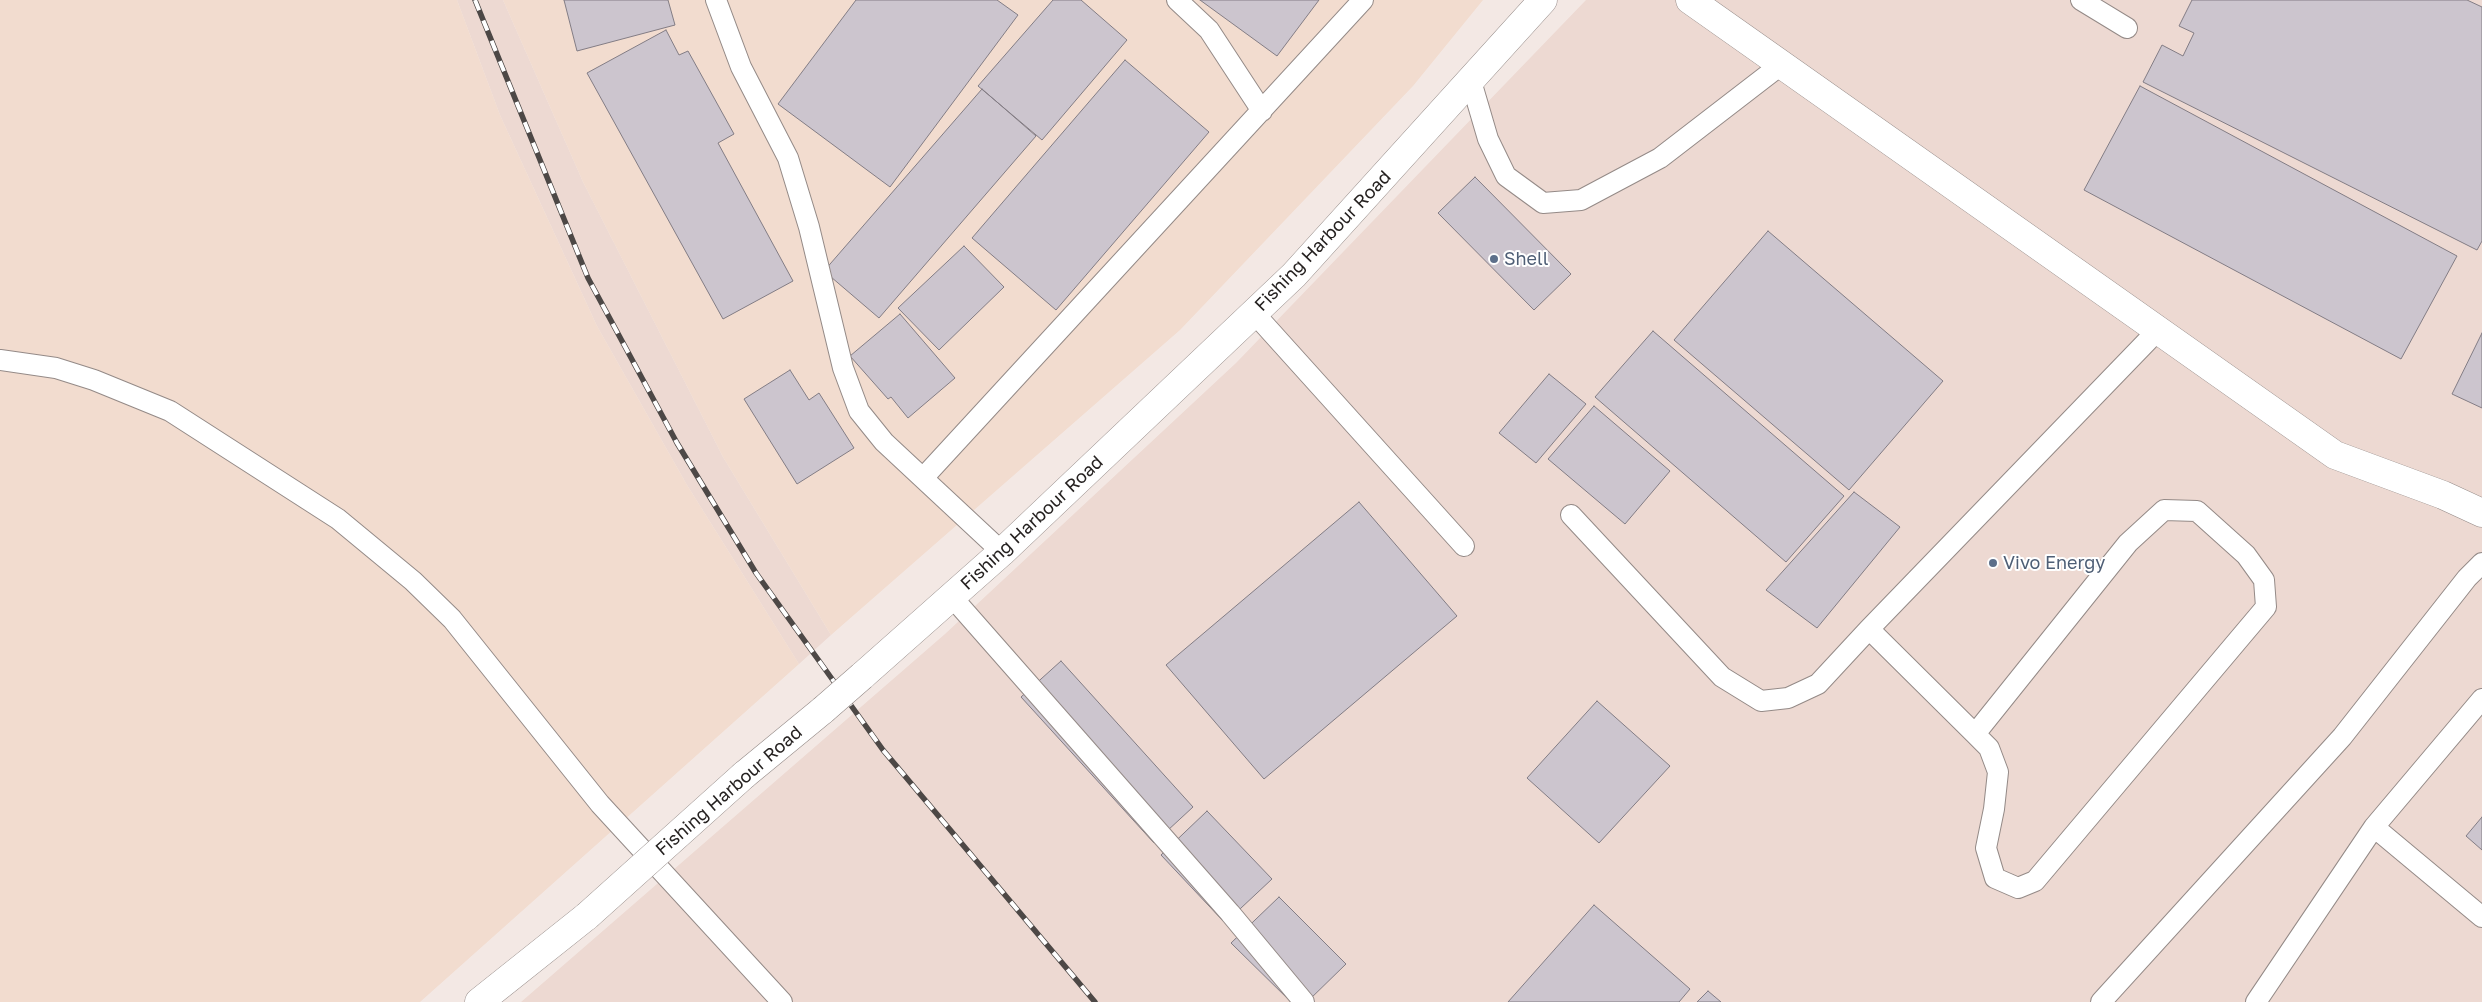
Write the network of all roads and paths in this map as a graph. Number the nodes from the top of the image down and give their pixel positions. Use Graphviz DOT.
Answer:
graph roads {
  1 [pos="716,0"];
  2 [pos="1177,0"];
  3 [pos="1364,0"];
  4 [pos="1543,0"];
  5 [pos="1690,0"];
  6 [pos="2081,0"];
  7 [pos="2128,28"];
  8 [pos="1782,64"];
  9 [pos="1471,80"];
  10 [pos="1262,110"];
  11 [pos="1254,313"];
  12 [pos="2158,330"];
  13 [pos="0,360"];
  14 [pos="923,478"];
  15 [pos="2482,513"];
  16 [pos="1571,515"];
  17 [pos="1464,546"];
  18 [pos="1002,552"];
  19 [pos="2482,563"];
  20 [pos="2475,582"];
  21 [pos="952,597"];
  22 [pos="1868,629"];
  23 [pos="2482,699"];
  24 [pos="1975,734"];
  25 [pos="2374,827"];
  26 [pos="2482,917"];
  27 [pos="480,1002"];
  28 [pos="782,1002"];
  29 [pos="1304,1002"];
  30 [pos="2101,1002"];
  31 [pos="2256,1002"];
  1 -- 14 [label="lane"];
  2 -- 10 [label="lane"];
  3 -- 10 [label="lane"];
  4 -- 9 [label="street, Fishing Harbour Road"];
  5 -- 8 [label="street"];
  6 -- 7 [label="lane"];
  8 -- 9 [label="lane"];
  8 -- 12 [label="street"];
  9 -- 11 [label="street, Fishing Harbour Road"];
  10 -- 14 [label="lane"];
  11 -- 17 [label="lane"];
  11 -- 18 [label="street, Fishing Harbour Road"];
  12 -- 15 [label="street"];
  12 -- 22 [label="lane"];
  13 -- 28 [label="lane"];
  14 -- 18 [label="lane"];
  16 -- 22 [label="lane"];
  18 -- 21 [label="street, Fishing Harbour Road"];
  19 -- 20 [label="lane"];
  20 -- 30 [label="lane"];
  21 -- 27 [label="street, Fishing Harbour Road, bridge"];
  21 -- 29 [label="lane"];
  22 -- 24 [label="lane"];
  23 -- 25 [label="lane"];
  24 -- 24 [label="lane"];
  25 -- 26 [label="lane"];
  25 -- 31 [label="lane"];
}
